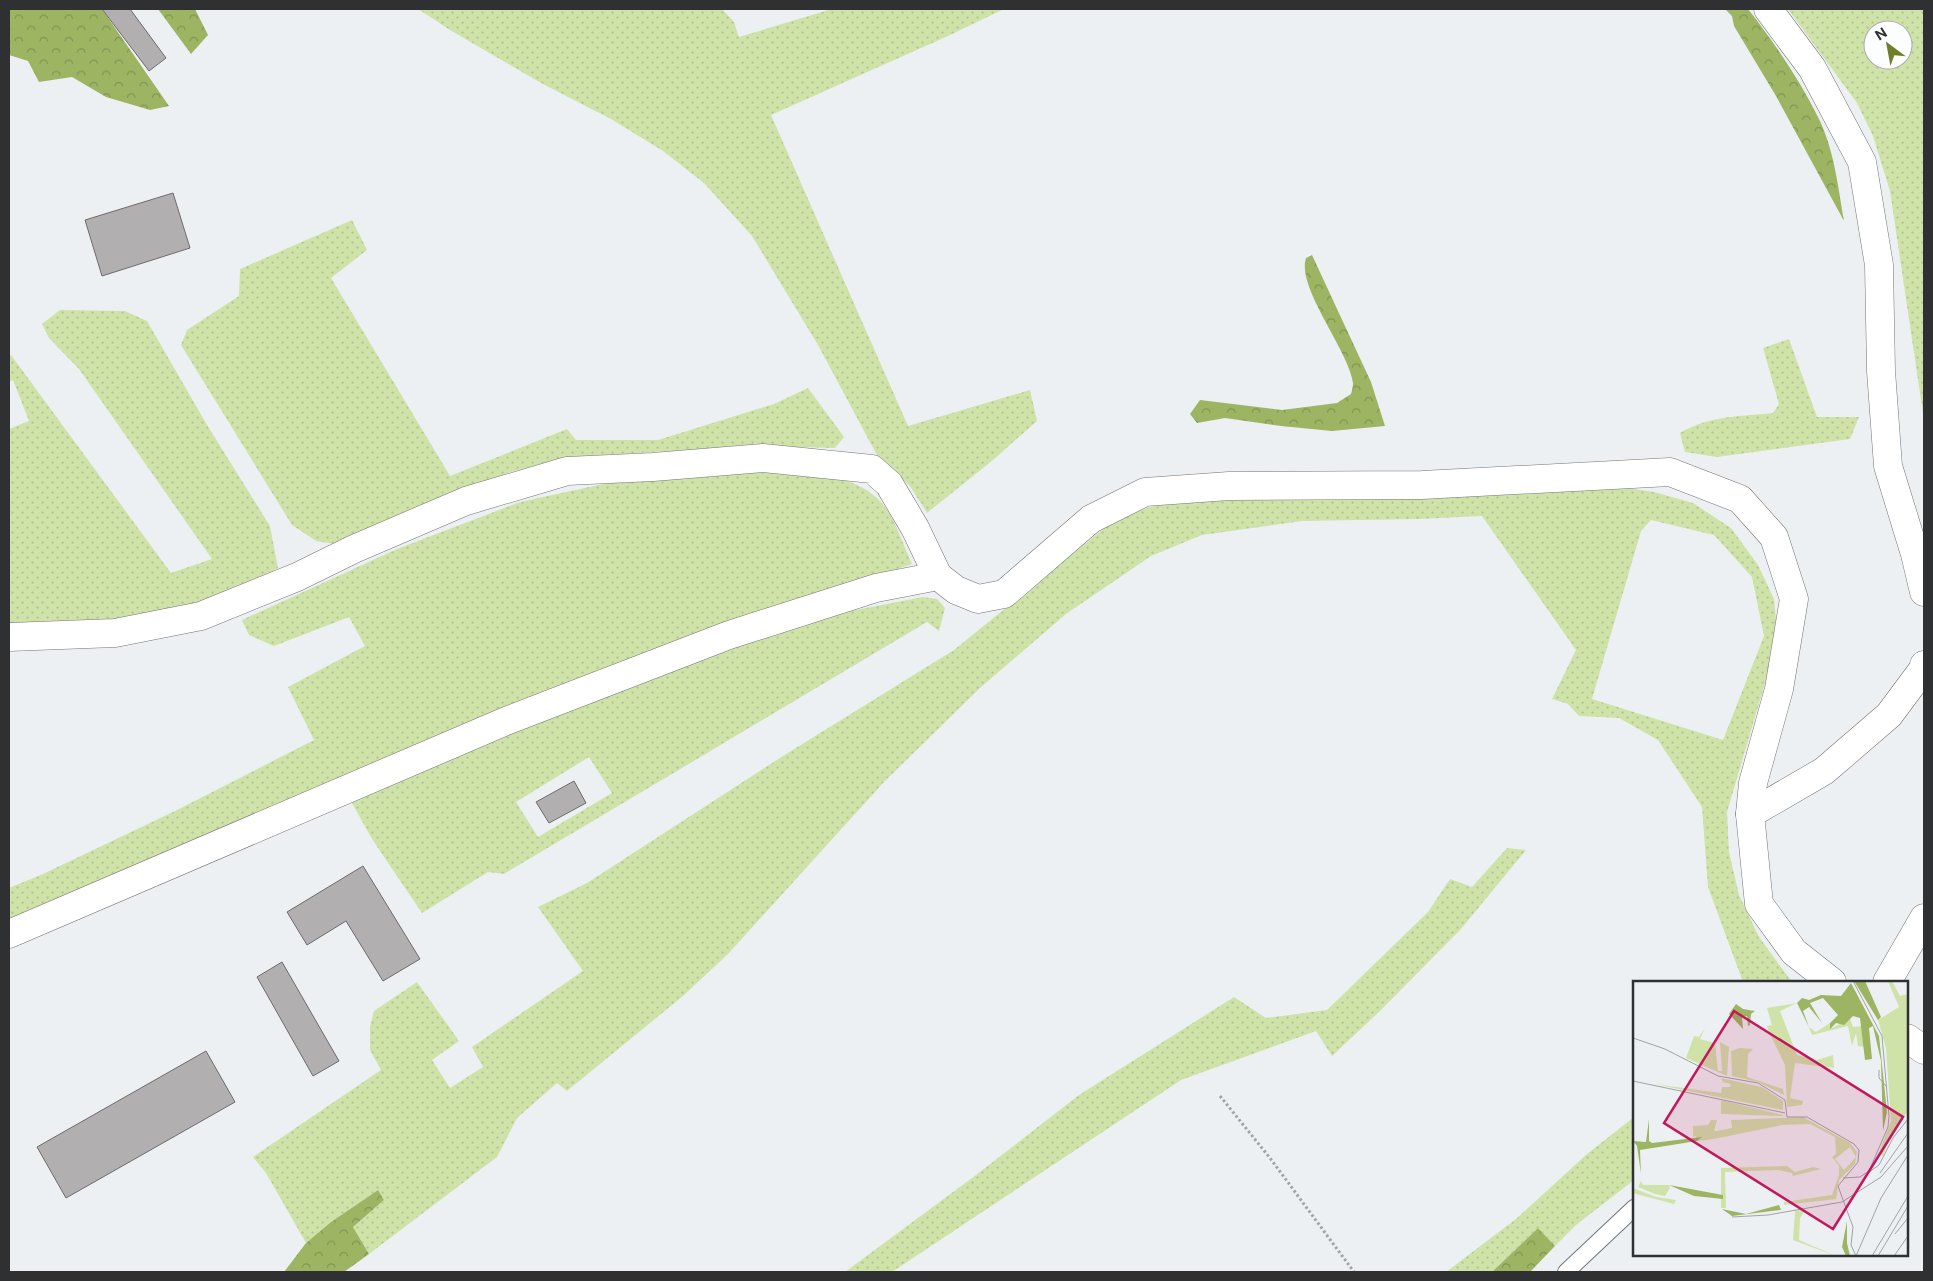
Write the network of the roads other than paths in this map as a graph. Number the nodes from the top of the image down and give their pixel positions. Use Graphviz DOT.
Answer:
graph roads {
  1 [pos="1768,9"];
  2 [pos="938,576"];
  3 [pos="1924,592"];
  4 [pos="9,637"];
  5 [pos="1924,665"];
  6 [pos="1750,814"];
  7 [pos="1924,918"];
  8 [pos="9,934"];
  9 [pos="1831,981"];
  10 [pos="1888,981"];
  11 [pos="1908,1039"];
  12 [pos="1924,1050"];
  13 [pos="1633,1209"];
  14 [pos="1566,1272"];
  1 -- 3 [label="main road"];
  2 -- 4 [label="main road"];
  2 -- 6 [label="main road"];
  2 -- 8 [label="main road"];
  5 -- 6 [label="main road"];
  6 -- 9 [label="main road"];
  7 -- 10 [label="main road"];
  11 -- 12 [label="main road"];
  13 -- 14 [label="lane"];
}
